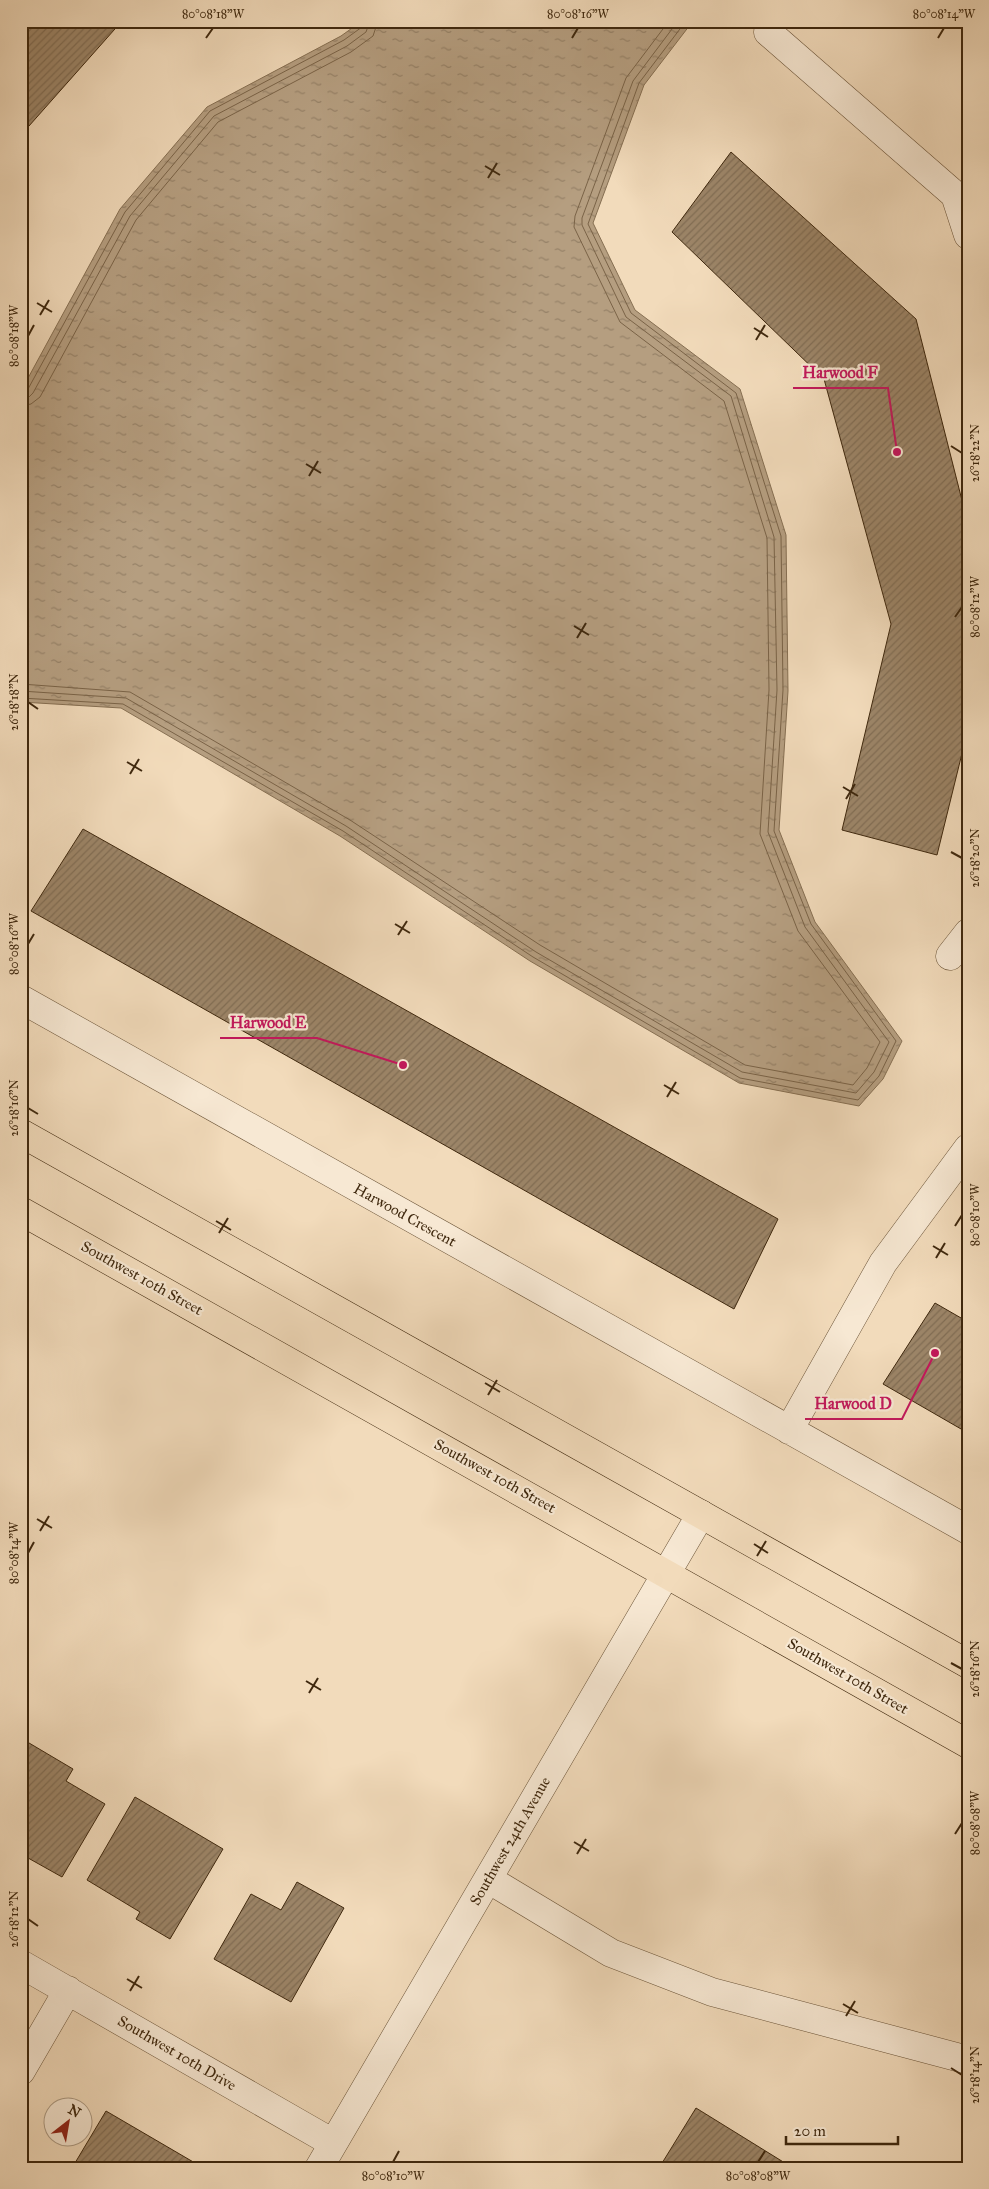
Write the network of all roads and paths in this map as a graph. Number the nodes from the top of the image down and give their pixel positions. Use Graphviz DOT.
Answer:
graph roads {
  1 [pos="768,32"];
  2 [pos="961,186"];
  3 [pos="968,235"];
  4 [pos="968,933"];
  5 [pos="950,956"];
  6 [pos="21,1000"];
  7 [pos="21,1133"];
  8 [pos="968,1148"];
  9 [pos="21,1211"];
  10 [pos="789,1430"];
  11 [pos="701,1514"];
  12 [pos="968,1530"];
  13 [pos="667,1573"];
  14 [pos="968,1664"];
  15 [pos="968,1744"];
  16 [pos="488,1879"];
  17 [pos="21,1964"];
  18 [pos="68,1990"];
  19 [pos="968,2060"];
  20 [pos="21,2071"];
  21 [pos="333,2143"];
  22 [pos="319,2168"];
  1 -- 2 [label="street"];
  2 -- 3 [label="street"];
  4 -- 5 [label="street"];
  6 -- 10 [label="street, Harwood Crescent"];
  7 -- 11 [label="main road"];
  8 -- 10 [label="street"];
  9 -- 13 [label="main road, Southwest 10th Street"];
  10 -- 12 [label="street, Harwood Crescent"];
  11 -- 13 [label="street, Southwest 24th Avenue"];
  11 -- 14 [label="main road"];
  13 -- 15 [label="main road, Southwest 10th Street"];
  13 -- 16 [label="street, Southwest 24th Avenue"];
  16 -- 19 [label="street"];
  16 -- 21 [label="street, Southwest 24th Avenue"];
  17 -- 18 [label="street, Southwest 10th Drive"];
  18 -- 20 [label="street"];
  18 -- 21 [label="street, Southwest 10th Drive"];
  21 -- 22 [label="street, Southwest 24th Avenue"];
}
